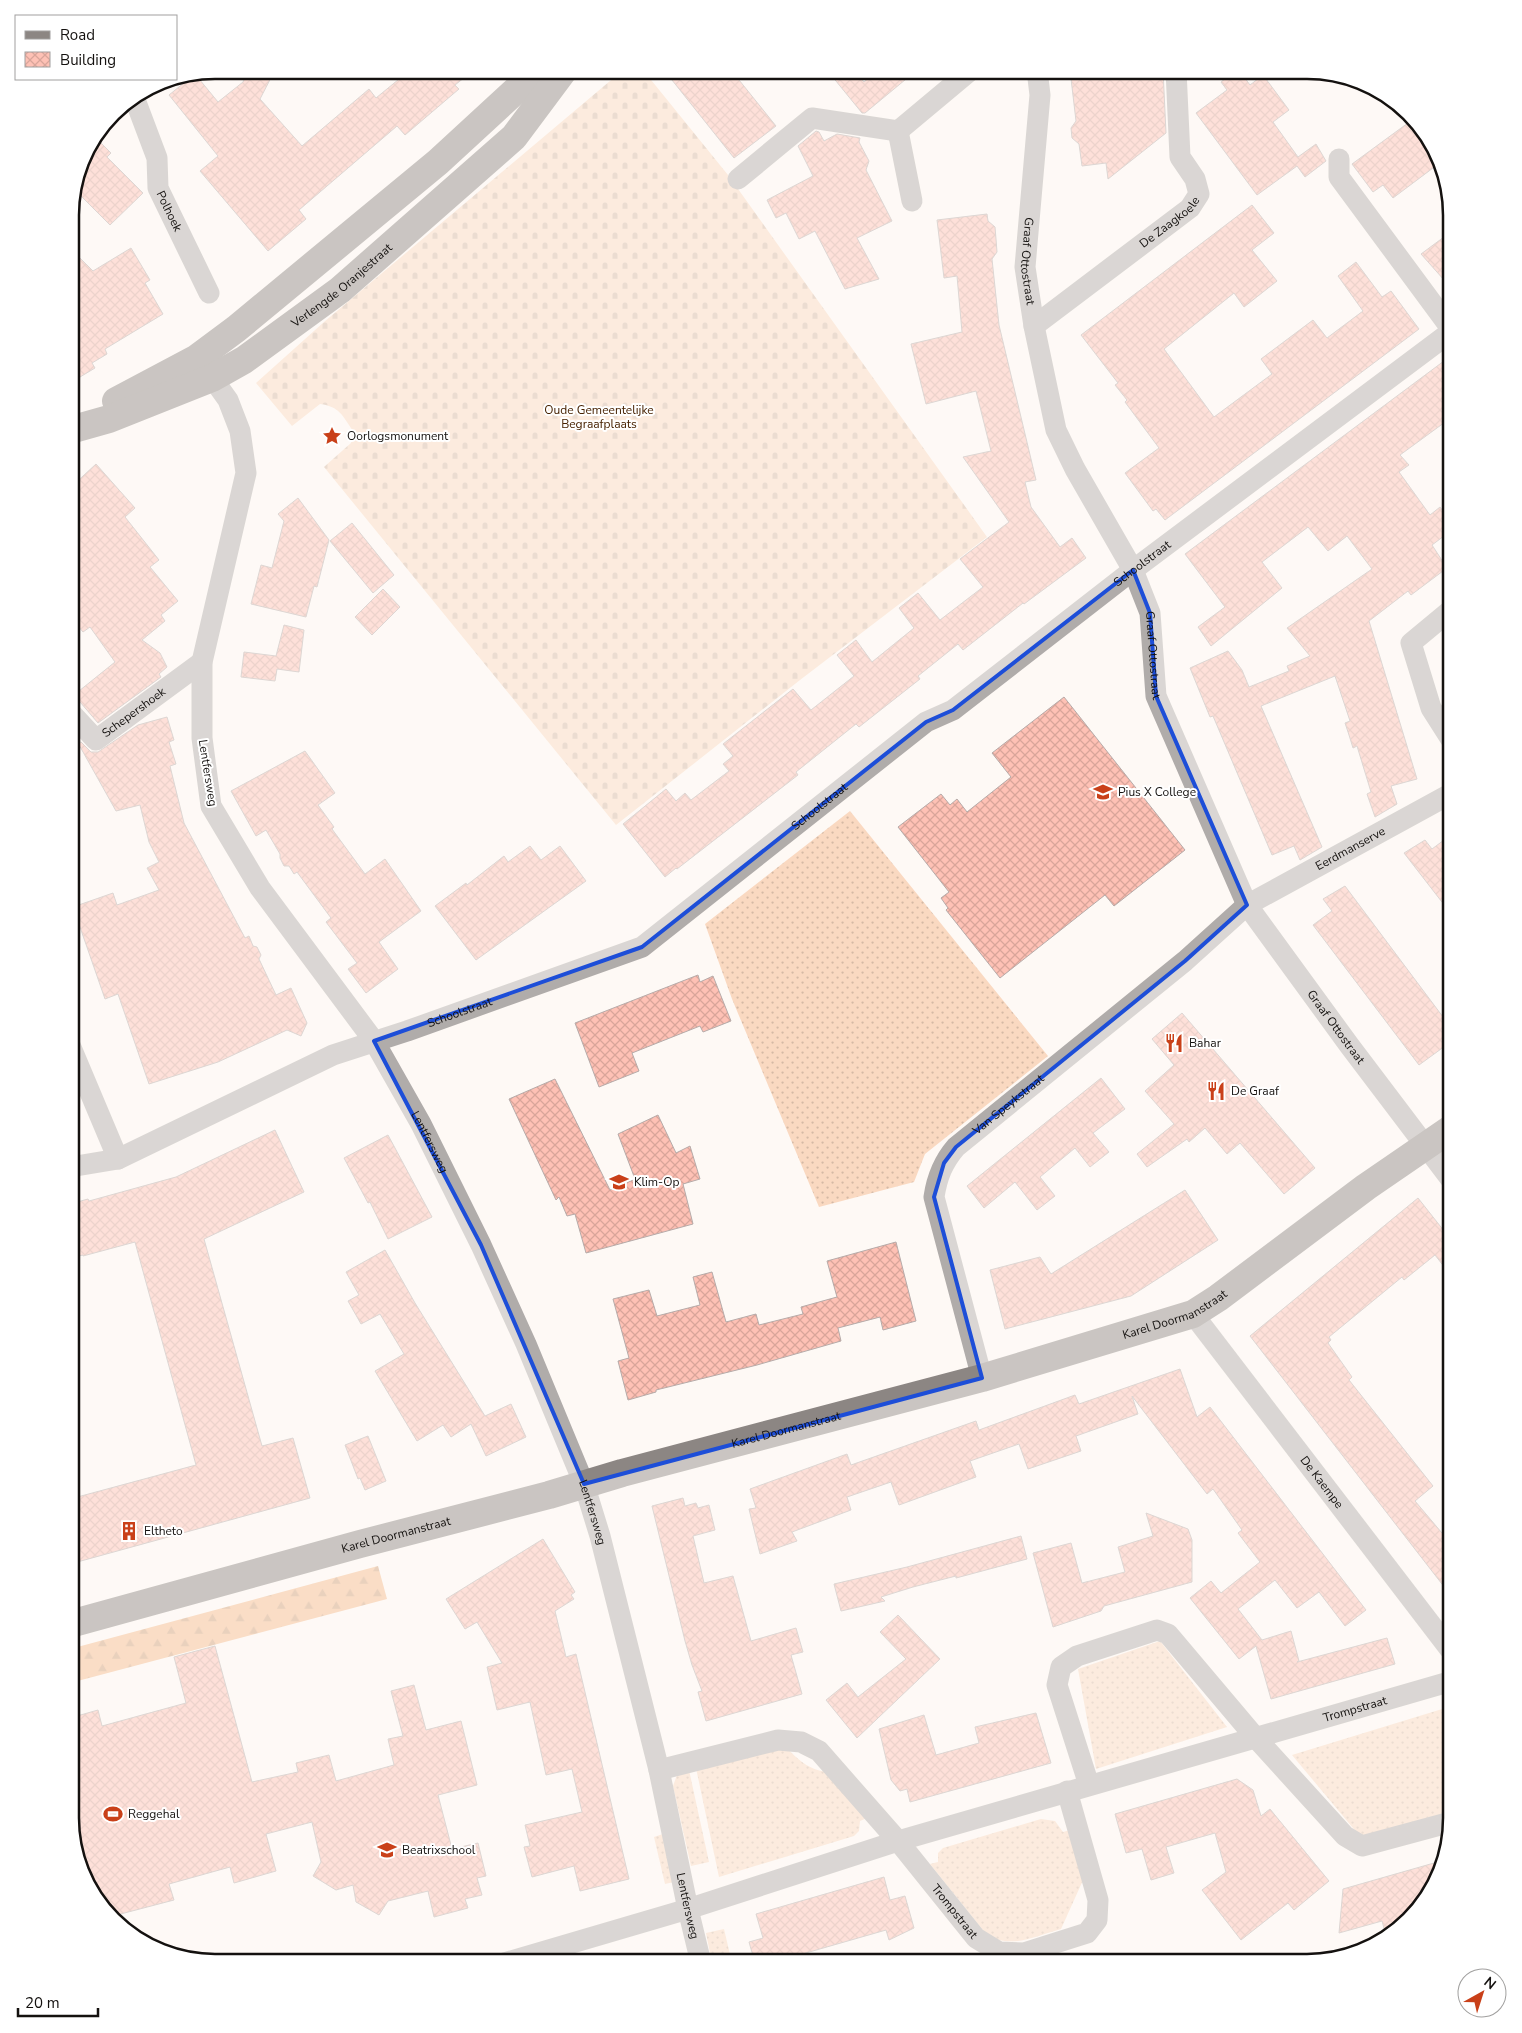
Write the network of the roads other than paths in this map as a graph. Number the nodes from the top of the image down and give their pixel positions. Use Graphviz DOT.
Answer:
graph roads {
  1 [pos="528,79"];
  2 [pos="557,79"];
  3 [pos="961,79"];
  4 [pos="1038,79"];
  5 [pos="1176,79"];
  6 [pos="137,104"];
  7 [pos="898,131"];
  8 [pos="1339,159"];
  9 [pos="738,179"];
  10 [pos="912,201"];
  11 [pos="209,293"];
  12 [pos="1443,318"];
  13 [pos="1034,326"];
  14 [pos="1443,337"];
  15 [pos="204,368"];
  16 [pos="79,421"];
  17 [pos="79,427"];
  18 [pos="1133,570"];
  19 [pos="1443,616"];
  20 [pos="202,662"];
  21 [pos="79,722"];
  22 [pos="1443,727"];
  23 [pos="1443,798"];
  24 [pos="1247,905"];
  25 [pos="374,1041"];
  26 [pos="79,1066"];
  27 [pos="1443,1134"];
  28 [pos="1424,1146"];
  29 [pos="118,1159"];
  30 [pos="79,1166"];
  31 [pos="1443,1170"];
  32 [pos="1193,1314"];
  33 [pos="982,1378"];
  34 [pos="584,1484"];
  35 [pos="79,1622"];
  36 [pos="1443,1640"];
  37 [pos="1443,1684"];
  38 [pos="1256,1737"];
  39 [pos="658,1770"];
  40 [pos="1089,1785"];
  41 [pos="1067,1791"];
  42 [pos="1443,1824"];
  43 [pos="898,1841"];
  44 [pos="688,1909"];
  45 [pos="535,1954"];
  46 [pos="699,1954"];
  1 -- 15 [label="main road, Verlengde Oranjestraat"];
  2 -- 15 [label="main road, Verlengde Oranjestraat"];
  3 -- 7 [label="street"];
  4 -- 13 [label="street, Graaf Ottostraat"];
  5 -- 13 [label="street, De Zaagkoele"];
  6 -- 11 [label="street, Polhoek"];
  7 -- 9 [label="street"];
  7 -- 10 [label="street"];
  8 -- 12 [label="street"];
  13 -- 18 [label="street, Graaf Ottostraat"];
  14 -- 18 [label="street, Schoolstraat"];
  15 -- 16 [label="main road, Verlengde Oranjestraat"];
  15 -- 17 [label="main road, Verlengde Oranjestraat"];
  15 -- 20 [label="street, Lentfersweg"];
  18 -- 24 [label="street, Graaf Ottostraat"];
  18 -- 25 [label="street, Schoolstraat"];
  19 -- 22 [label="street"];
  20 -- 21 [label="street, Schepershoek"];
  20 -- 25 [label="street, Lentfersweg"];
  23 -- 24 [label="street, Eerdmanserve"];
  24 -- 28 [label="street, Graaf Ottostraat"];
  24 -- 33 [label="street, Van Speykstraat"];
  25 -- 29 [label="street, Schoolstraat"];
  25 -- 34 [label="street, Lentfersweg"];
  26 -- 29 [label="street"];
  27 -- 28 [label="main road, Karel Doormanstraat"];
  28 -- 31 [label="street, Graaf Ottostraat"];
  28 -- 32 [label="main road, Karel Doormanstraat"];
  29 -- 30 [label="street, Schoolstraat"];
  32 -- 33 [label="main road, Karel Doormanstraat"];
  32 -- 36 [label="street, De Kaempe"];
  33 -- 34 [label="main road, Karel Doormanstraat"];
  34 -- 35 [label="main road, Karel Doormanstraat"];
  34 -- 39 [label="street, Lentfersweg"];
  37 -- 38 [label="street, Trompstraat"];
  38 -- 40 [label="street, Trompstraat"];
  38 -- 40 [label="street"];
  38 -- 42 [label="street"];
  39 -- 43 [label="street, Trompstraat"];
  39 -- 44 [label="street, Lentfersweg"];
  40 -- 41 [label="street, Trompstraat"];
  41 -- 43 [label="street, Trompstraat"];
  41 -- 43 [label="street, Trompstraat"];
  43 -- 44 [label="street, Trompstraat"];
  44 -- 45 [label="street, Trompstraat"];
  44 -- 46 [label="street, Lentfersweg"];
}
